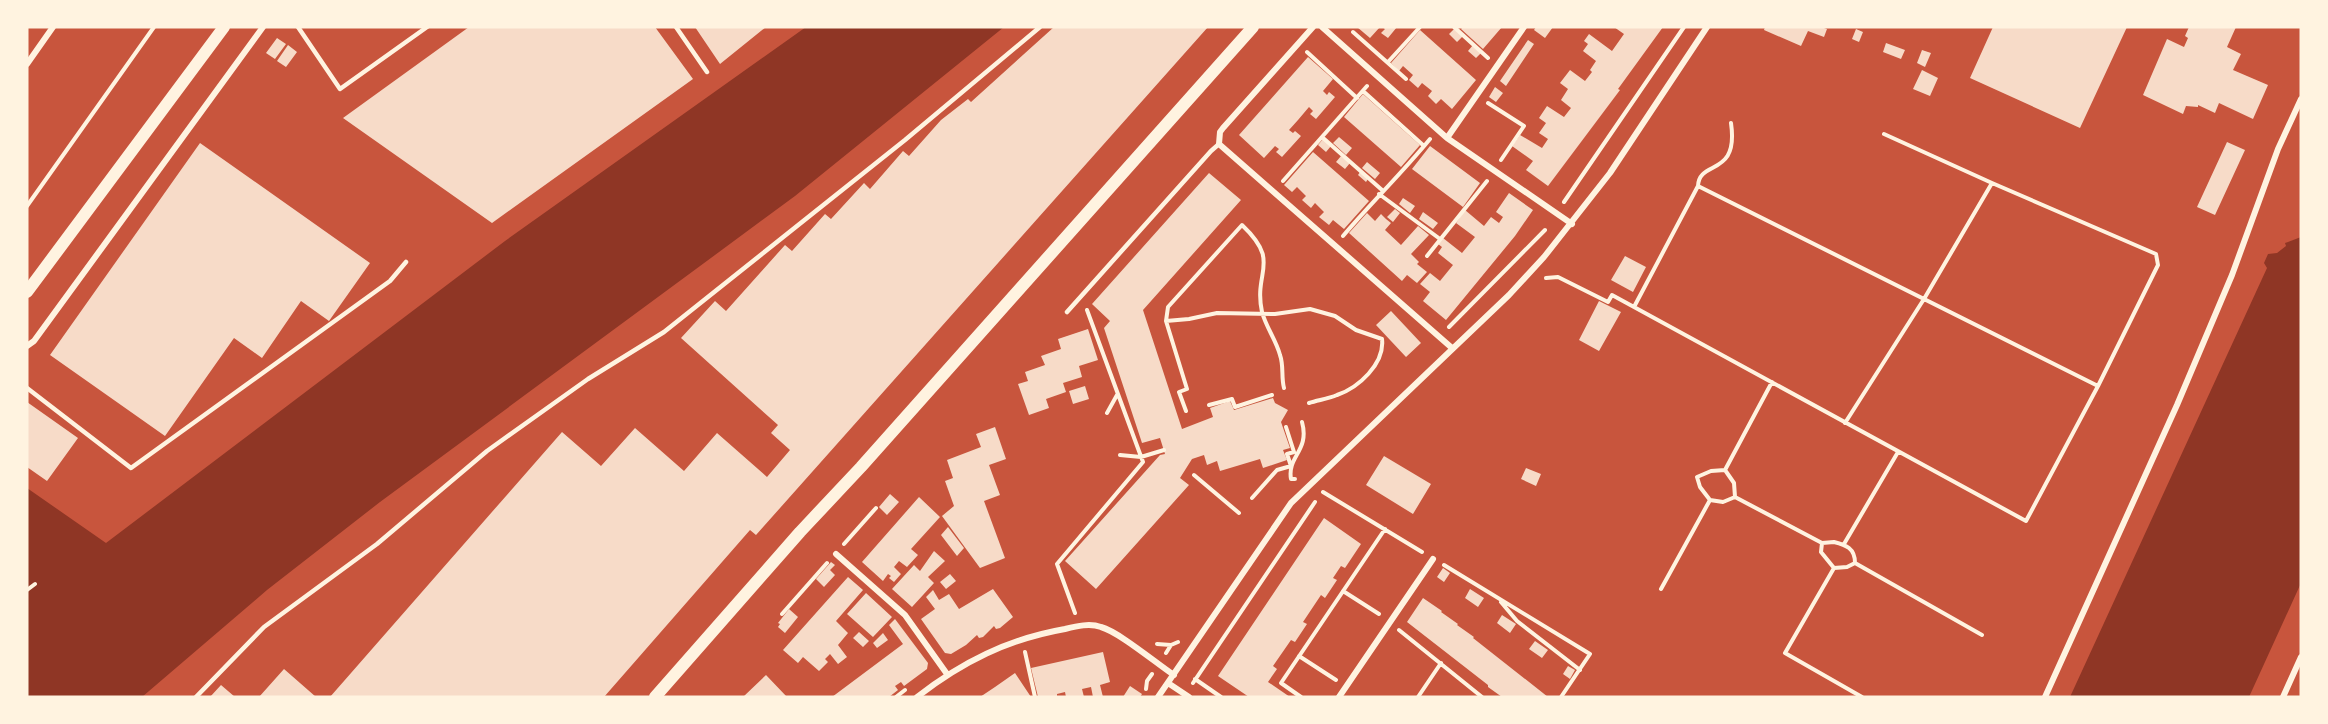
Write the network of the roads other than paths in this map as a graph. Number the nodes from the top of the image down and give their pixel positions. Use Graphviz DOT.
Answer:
graph roads {
  1 [pos="54,27"];
  2 [pos="224,27"];
  3 [pos="263,27"];
  4 [pos="297,27"];
  5 [pos="427,27"];
  6 [pos="676,27"];
  7 [pos="1040,27"];
  8 [pos="1252,27"];
  9 [pos="1313,27"];
  10 [pos="1322,27"];
  11 [pos="1524,27"];
  12 [pos="1707,27"];
  13 [pos="27,64"];
  14 [pos="707,72"];
  15 [pos="2301,99"];
  16 [pos="1447,138"];
  17 [pos="1219,144"];
  18 [pos="1572,224"];
  19 [pos="406,262"];
  20 [pos="27,292"];
  21 [pos="1067,312"];
  22 [pos="27,346"];
  23 [pos="1452,348"];
  24 [pos="27,388"];
  25 [pos="836,554"];
  26 [pos="1433,559"];
  27 [pos="2301,657"];
  28 [pos="947,674"];
  29 [pos="1174,675"];
  30 [pos="1168,683"];
  31 [pos="1187,696"];
  32 [pos="196,697"];
  33 [pos="655,697"];
  34 [pos="917,697"];
  35 [pos="1158,697"];
  36 [pos="1339,697"];
  37 [pos="2045,697"];
  38 [pos="2283,697"];
  1 -- 13 [label="street"];
  2 -- 20 [label="main road"];
  3 -- 22 [label="street"];
  4 -- 5 [label="lane"];
  6 -- 14 [label="lane"];
  7 -- 32 [label="lane"];
  8 -- 33 [label="main road"];
  9 -- 17 [label="street"];
  10 -- 16 [label="street"];
  11 -- 16 [label="street"];
  12 -- 18 [label="street"];
  15 -- 37 [label="street"];
  16 -- 18 [label="street"];
  17 -- 21 [label="lane"];
  17 -- 23 [label="street"];
  18 -- 23 [label="street"];
  19 -- 24 [label="lane"];
  23 -- 29 [label="street"];
  25 -- 28 [label="street"];
  26 -- 36 [label="street"];
  27 -- 38 [label="street"];
  28 -- 29 [label="street"];
  28 -- 34 [label="street"];
  29 -- 30 [label="street"];
  30 -- 31 [label="street"];
  30 -- 35 [label="street"];
}
